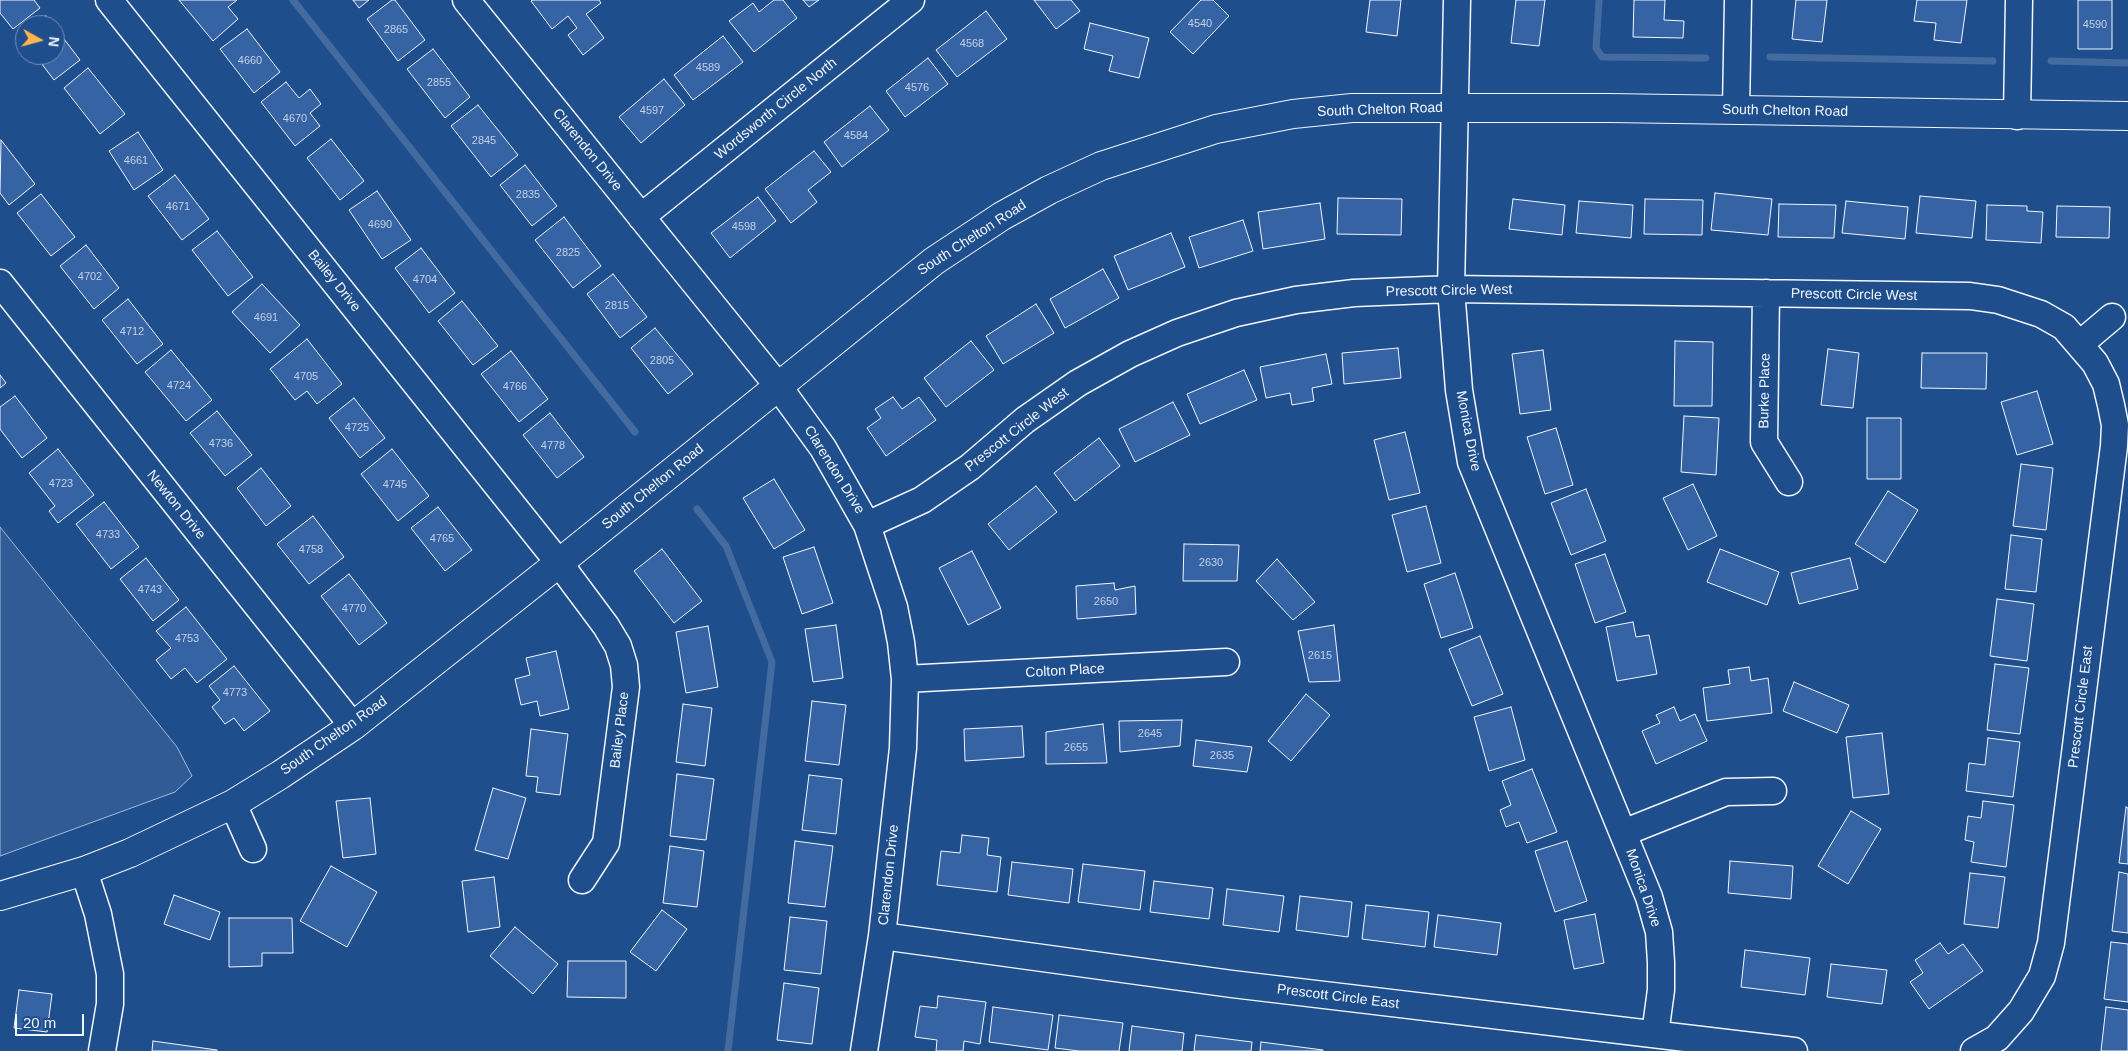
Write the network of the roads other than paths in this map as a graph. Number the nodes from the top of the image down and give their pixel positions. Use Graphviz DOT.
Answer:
graph roads {
  1 [pos="109,0"];
  2 [pos="466,0"];
  3 [pos="911,0"];
  4 [pos="1457,0"];
  5 [pos="1738,0"];
  6 [pos="2019,0"];
  7 [pos="1455,107"];
  8 [pos="1736,110"];
  9 [pos="2017,116"];
  10 [pos="2128,116"];
  11 [pos="641,217"];
  12 [pos="0,283"];
  13 [pos="1451,289"];
  14 [pos="1766,293"];
  15 [pos="2112,318"];
  16 [pos="2080,344"];
  17 [pos="778,386"];
  18 [pos="1788,482"];
  19 [pos="867,525"];
  20 [pos="559,563"];
  21 [pos="1226,662"];
  22 [pos="905,680"];
  23 [pos="353,726"];
  24 [pos="1773,791"];
  25 [pos="233,804"];
  26 [pos="1623,833"];
  27 [pos="253,849"];
  28 [pos="84,871"];
  29 [pos="582,880"];
  30 [pos="0,896"];
  31 [pos="882,936"];
  32 [pos="1655,1034"];
  33 [pos="2003,1044"];
  34 [pos="102,1051"];
  35 [pos="864,1051"];
  36 [pos="1794,1051"];
  37 [pos="1974,1051"];
  1 -- 20 [label="street, Bailey Drive"];
  2 -- 11 [label="street, Clarendon Drive"];
  3 -- 11 [label="street, Wordsworth Circle North"];
  4 -- 7 [label="street, Monica Drive"];
  5 -- 8 [label="street"];
  6 -- 9 [label="street"];
  7 -- 8 [label="main road, South Chelton Road"];
  7 -- 13 [label="street, Monica Drive"];
  7 -- 17 [label="main road, South Chelton Road"];
  8 -- 9 [label="main road, South Chelton Road"];
  9 -- 10 [label="main road, South Chelton Road"];
  11 -- 17 [label="street, Clarendon Drive"];
  12 -- 23 [label="street, Newton Drive"];
  13 -- 14 [label="street, Prescott Circle West"];
  13 -- 19 [label="street, Prescott Circle West"];
  13 -- 26 [label="street, Monica Drive"];
  14 -- 16 [label="street, Prescott Circle West"];
  14 -- 18 [label="street, Burke Place"];
  15 -- 16 [label="street"];
  16 -- 33 [label="street, Prescott Circle East"];
  17 -- 19 [label="street, Clarendon Drive"];
  17 -- 20 [label="main road, South Chelton Road"];
  19 -- 22 [label="street, Clarendon Drive"];
  20 -- 23 [label="main road, South Chelton Road"];
  20 -- 29 [label="street, Bailey Place"];
  21 -- 22 [label="street, Colton Place"];
  22 -- 31 [label="street, Clarendon Drive"];
  23 -- 25 [label="main road, South Chelton Road"];
  24 -- 26 [label="street, Monica Drive"];
  25 -- 27 [label="street"];
  25 -- 28 [label="main road, South Chelton Road"];
  26 -- 32 [label="street, Monica Drive"];
  28 -- 30 [label="main road, South Chelton Road"];
  28 -- 34 [label="street"];
  31 -- 32 [label="street, Prescott Circle East"];
  31 -- 35 [label="street, Clarendon Drive"];
  32 -- 36 [label="street, Prescott Circle East"];
  33 -- 37 [label="street, Prescott Circle East"];
}
